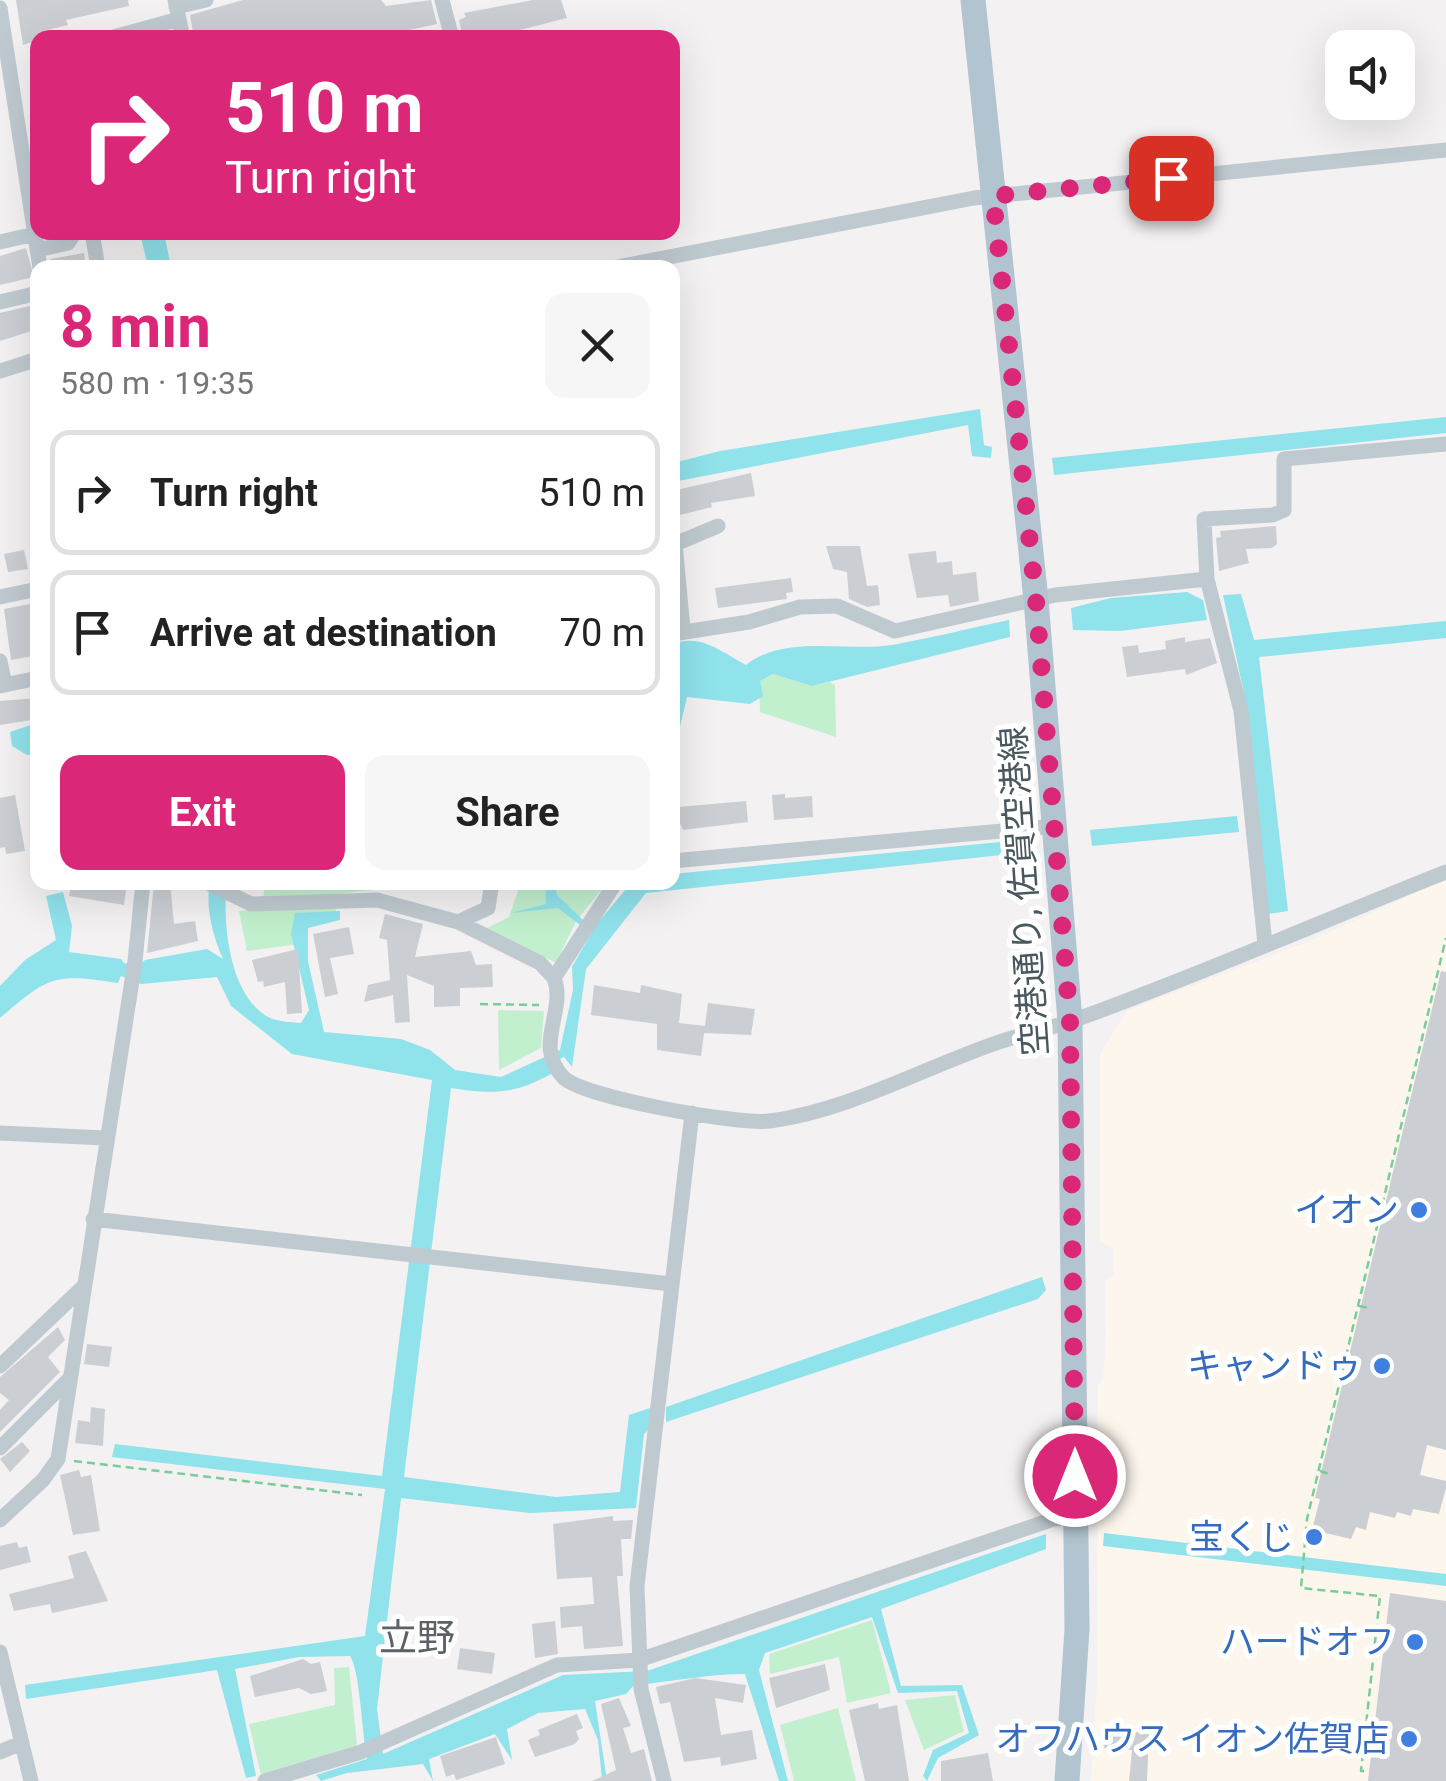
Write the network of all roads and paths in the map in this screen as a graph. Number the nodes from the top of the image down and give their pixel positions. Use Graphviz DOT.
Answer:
graph roads {
  1 [pos="206,0"];
  2 [pos="442,0"];
  3 [pos="973,0"];
  4 [pos="0,8"];
  5 [pos="177,9"];
  6 [pos="128,30"];
  7 [pos="450,30"];
  8 [pos="1446,150"];
  9 [pos="993,196"];
  10 [pos="30,202"];
  11 [pos="69,240"];
  12 [pos="0,242"];
  13 [pos="36,242"];
  14 [pos="39,260"];
  15 [pos="654,260"];
  16 [pos="30,295"];
  17 [pos="0,302"];
  18 [pos="30,361"];
  19 [pos="0,370"];
  20 [pos="1446,444"];
  21 [pos="718,526"];
  22 [pos="680,542"];
  23 [pos="1206,579"];
  24 [pos="30,591"];
  25 [pos="0,597"];
  26 [pos="1036,600"];
  27 [pos="680,631"];
  28 [pos="0,661"];
  29 [pos="30,680"];
  30 [pos="3,686"];
  31 [pos="1056,826"];
  32 [pos="680,860"];
  33 [pos="1446,872"];
  34 [pos="142,890"];
  35 [pos="222,890"];
  36 [pos="491,890"];
  37 [pos="611,890"];
  38 [pos="458,922"];
  39 [pos="1446,938"];
  40 [pos="1265,944"];
  41 [pos="554,978"];
  42 [pos="480,1004"];
  43 [pos="556,1005"];
  44 [pos="1070,1021"];
  45 [pos="692,1113"];
  46 [pos="0,1133"];
  47 [pos="105,1138"];
  48 [pos="93,1219"];
  49 [pos="671,1284"];
  50 [pos="83,1287"];
  51 [pos="1358,1306"];
  52 [pos="1369,1308"];
  53 [pos="0,1366"];
  54 [pos="70,1378"];
  55 [pos="0,1448"];
  56 [pos="58,1459"];
  57 [pos="1318,1470"];
  58 [pos="1329,1474"];
  59 [pos="362,1495"];
  60 [pos="1075,1516"];
  61 [pos="0,1520"];
  62 [pos="0,1652"];
  63 [pos="640,1660"];
  64 [pos="22,1743"];
  65 [pos="0,1752"];
  66 [pos="1364,1772"];
  67 [pos="31,1781"];
  68 [pos="265,1781"];
  69 [pos="664,1781"];
  70 [pos="1067,1781"];
  1 -- 5 [label="street"];
  2 -- 7 [label="street"];
  3 -- 9 [label="main road, 空港通り, 佐賀空港線"];
  4 -- 10 [label="street"];
  5 -- 6 [label="street"];
  8 -- 9 [label="street"];
  9 -- 15 [label="street"];
  9 -- 26 [label="main road, 空港通り, 佐賀空港線"];
  11 -- 13 [label="street"];
  12 -- 13 [label="street"];
  13 -- 14 [label="street"];
  16 -- 17 [label="street"];
  18 -- 19 [label="street"];
  20 -- 23 [label="street"];
  21 -- 22 [label="street"];
  23 -- 26 [label="street"];
  23 -- 40 [label="street"];
  24 -- 25 [label="street"];
  26 -- 27 [label="street"];
  26 -- 31 [label="main road, 空港通り, 佐賀空港線"];
  28 -- 30 [label="street"];
  29 -- 30 [label="street"];
  31 -- 32 [label="street"];
  31 -- 44 [label="main road, 空港通り, 佐賀空港線"];
  33 -- 40 [label="street"];
  34 -- 47 [label="street"];
  35 -- 38 [label="street"];
  36 -- 38 [label="street"];
  37 -- 41 [label="street"];
  38 -- 41 [label="street"];
  39 -- 51 [label="path"];
  40 -- 44 [label="street"];
  41 -- 43 [label="street"];
  42 -- 43 [label="path"];
  43 -- 45 [label="street"];
  44 -- 45 [label="street"];
  44 -- 60 [label="main road, 空港通り, 佐賀空港線"];
  45 -- 49 [label="street"];
  46 -- 47 [label="street"];
  47 -- 48 [label="street"];
  48 -- 49 [label="street"];
  48 -- 50 [label="street"];
  49 -- 63 [label="street"];
  50 -- 53 [label="street"];
  50 -- 54 [label="street"];
  51 -- 52 [label="path"];
  51 -- 57 [label="path"];
  54 -- 55 [label="street"];
  54 -- 56 [label="street"];
  56 -- 59 [label="path"];
  56 -- 61 [label="street"];
  57 -- 58 [label="path"];
  57 -- 66 [label="path"];
  60 -- 63 [label="street"];
  60 -- 70 [label="main road, 空港通り, 佐賀空港線"];
  62 -- 64 [label="street"];
  63 -- 68 [label="street"];
  63 -- 69 [label="street"];
  64 -- 65 [label="street"];
  64 -- 67 [label="street"];
}
